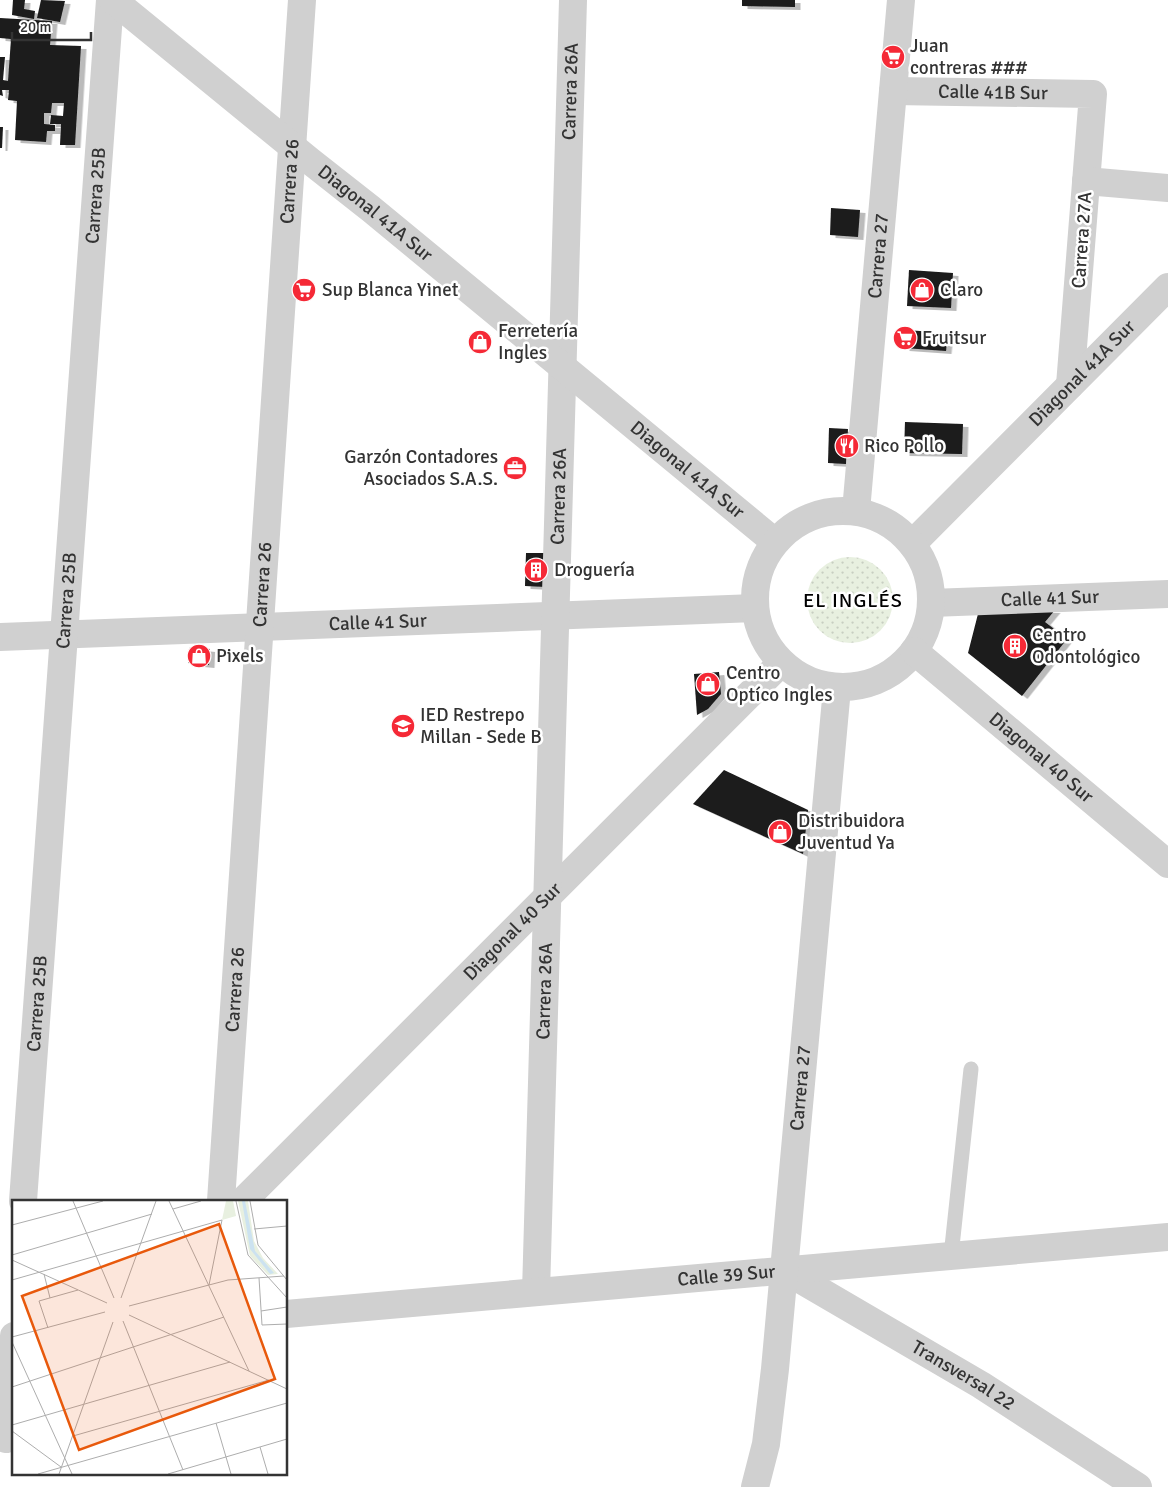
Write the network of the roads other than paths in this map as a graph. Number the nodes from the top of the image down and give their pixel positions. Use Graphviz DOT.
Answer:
graph roads {
  1 [pos="110,0"];
  2 [pos="114,0"];
  3 [pos="302,0"];
  4 [pos="573,0"];
  5 [pos="901,0"];
  6 [pos="893,91"];
  7 [pos="1093,94"];
  8 [pos="293,147"];
  9 [pos="1086,181"];
  10 [pos="1168,188"];
  11 [pos="1168,288"];
  12 [pos="562,367"];
  13 [pos="1070,385"];
  14 [pos="856,511"];
  15 [pos="775,542"];
  16 [pos="912,544"];
  17 [pos="1168,594"];
  18 [pos="931,603"];
  19 [pos="755,608"];
  20 [pos="555,616"];
  21 [pos="260,627"];
  22 [pos="64,634"];
  23 [pos="0,637"];
  24 [pos="914,652"];
  25 [pos="781,663"];
  26 [pos="837,688"];
  27 [pos="1168,864"];
  28 [pos="547,896"];
  29 [pos="970,1069"];
  30 [pos="24,1200"];
  31 [pos="220,1200"];
  32 [pos="245,1200"];
  33 [pos="1168,1237"];
  34 [pos="951,1256"];
  35 [pos="784,1270"];
  36 [pos="536,1292"];
  37 [pos="288,1314"];
  38 [pos="12,1365"];
  39 [pos="7,1439"];
  40 [pos="755,1487"];
  41 [pos="1138,1487"];
  1 -- 22 [label="street, Carrera 25B"];
  2 -- 8 [label="street, Diagonal 41A Sur"];
  3 -- 8 [label="street, Carrera 26"];
  4 -- 12 [label="street, Carrera 26A"];
  5 -- 6 [label="street, Carrera 27"];
  6 -- 7 [label="street, Calle 41B Sur"];
  6 -- 14 [label="street, Carrera 27"];
  7 -- 9 [label="street, Carrera 27A"];
  8 -- 12 [label="street, Diagonal 41A Sur"];
  8 -- 21 [label="street, Carrera 26"];
  9 -- 10 [label="street"];
  9 -- 13 [label="street, Carrera 27A"];
  11 -- 13 [label="street, Diagonal 41A Sur"];
  12 -- 15 [label="street, Diagonal 41A Sur"];
  12 -- 20 [label="street, Carrera 26A"];
  13 -- 16 [label="street, Diagonal 41A Sur"];
  14 -- 15 [label="street"];
  14 -- 16 [label="street"];
  15 -- 19 [label="street"];
  16 -- 18 [label="street"];
  17 -- 18 [label="street, Calle 41 Sur"];
  18 -- 24 [label="street"];
  19 -- 20 [label="street, Calle 41 Sur"];
  19 -- 25 [label="street"];
  20 -- 21 [label="street, Calle 41 Sur"];
  20 -- 28 [label="street, Carrera 26A"];
  21 -- 22 [label="street, Calle 41 Sur"];
  21 -- 31 [label="street, Carrera 26"];
  22 -- 23 [label="street, Calle 41 Sur"];
  22 -- 30 [label="street, Carrera 25B"];
  24 -- 26 [label="street"];
  24 -- 27 [label="street, Diagonal 40 Sur"];
  25 -- 26 [label="street"];
  25 -- 28 [label="street, Diagonal 40 Sur"];
  26 -- 35 [label="street, Carrera 27"];
  28 -- 32 [label="street, Diagonal 40 Sur"];
  28 -- 36 [label="street, Carrera 26A"];
  29 -- 34 [label="lane"];
  33 -- 34 [label="street, Calle 39 Sur"];
  34 -- 35 [label="street, Calle 39 Sur"];
  35 -- 36 [label="street, Calle 39 Sur"];
  35 -- 40 [label="street, Carrera 27"];
  35 -- 41 [label="street, Transversal 22"];
  36 -- 37 [label="street, Calle 39 Sur"];
  38 -- 39 [label="street"];
}
